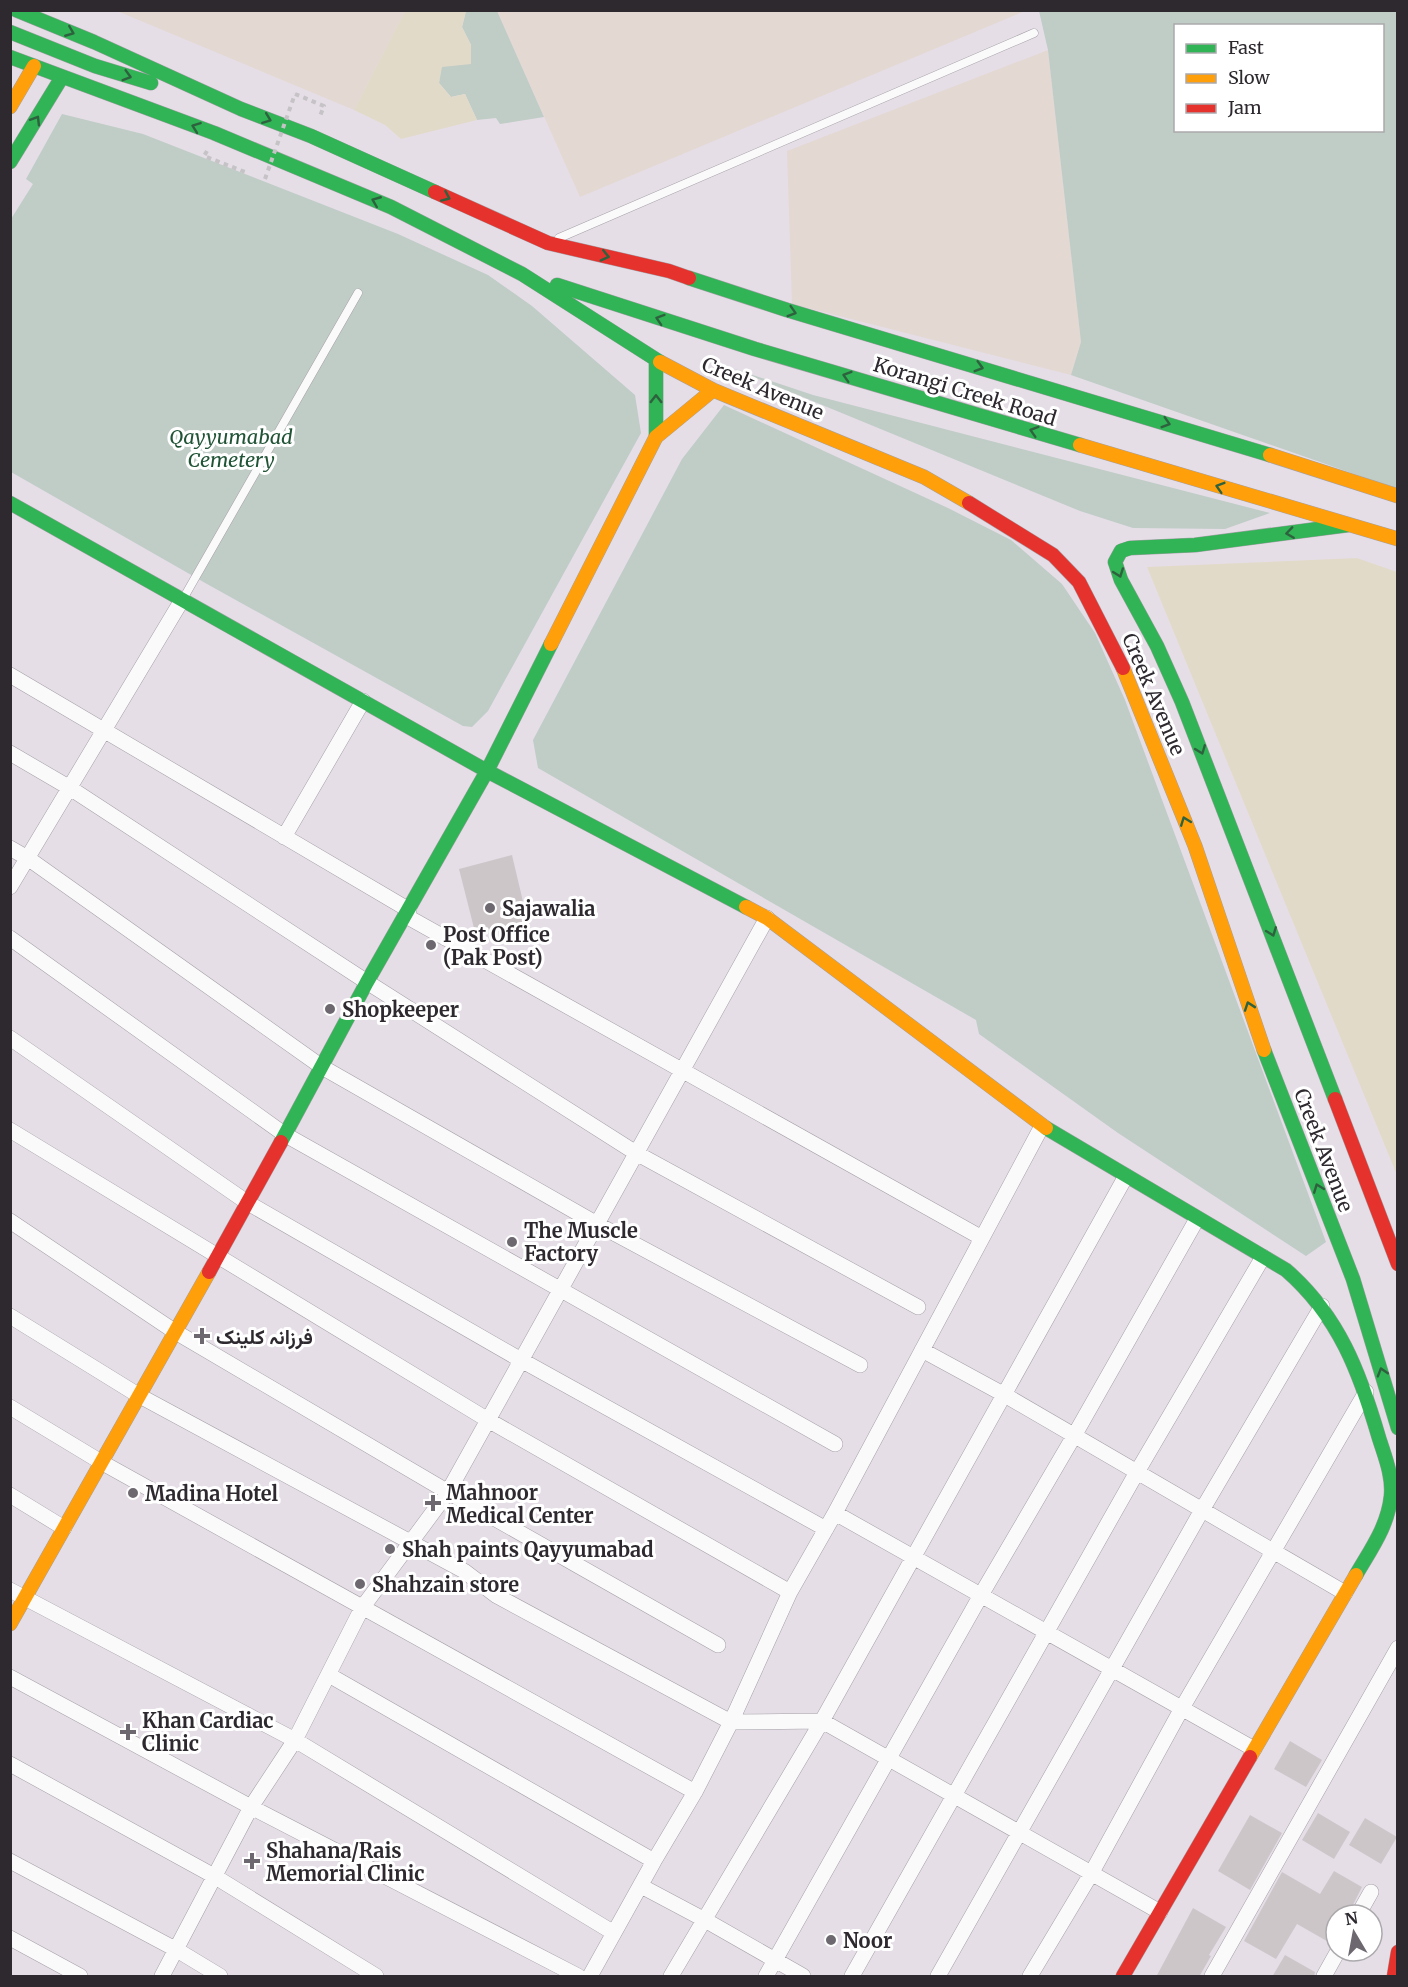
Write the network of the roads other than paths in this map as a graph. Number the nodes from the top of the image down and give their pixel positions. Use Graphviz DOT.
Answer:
graph roads {
  1 [pos="15,10"];
  2 [pos="10,32"];
  3 [pos="1034,33"];
  4 [pos="10,57"];
  5 [pos="34,66"];
  6 [pos="62,77"];
  7 [pos="10,107"];
  8 [pos="241,109"];
  9 [pos="10,162"];
  10 [pos="548,243"];
  11 [pos="522,274"];
  12 [pos="358,292"];
  13 [pos="656,360"];
  14 [pos="713,390"];
  15 [pos="656,437"];
  16 [pos="1398,496"];
  17 [pos="10,503"];
  18 [pos="1348,525"];
  19 [pos="1398,539"];
  20 [pos="182,600"];
  21 [pos="10,675"];
  22 [pos="363,701"];
  23 [pos="102,731"];
  24 [pos="10,753"];
  25 [pos="487,771"];
  26 [pos="70,788"];
  27 [pos="284,837"];
  28 [pos="10,848"];
  29 [pos="29,859"];
  30 [pos="10,887"];
  31 [pos="407,913"];
  32 [pos="767,918"];
  33 [pos="10,938"];
  34 [pos="367,982"];
  35 [pos="10,1038"];
  36 [pos="322,1067"];
  37 [pos="682,1071"];
  38 [pos="1042,1126"];
  39 [pos="10,1130"];
  40 [pos="284,1134"];
  41 [pos="636,1153"];
  42 [pos="1126,1176"];
  43 [pos="248,1203"];
  44 [pos="1197,1218"];
  45 [pos="10,1221"];
  46 [pos="597,1224"];
  47 [pos="982,1238"];
  48 [pos="218,1256"];
  49 [pos="1263,1257"];
  50 [pos="1398,1264"];
  51 [pos="560,1290"];
  52 [pos="1322,1306"];
  53 [pos="918,1307"];
  54 [pos="10,1316"];
  55 [pos="174,1331"];
  56 [pos="922,1350"];
  57 [pos="521,1360"];
  58 [pos="860,1365"];
  59 [pos="1366,1392"];
  60 [pos="1003,1394"];
  61 [pos="138,1395"];
  62 [pos="10,1407"];
  63 [pos="488,1420"];
  64 [pos="1398,1428"];
  65 [pos="1074,1436"];
  66 [pos="835,1444"];
  67 [pos="101,1462"];
  68 [pos="1137,1472"];
  69 [pos="448,1492"];
  70 [pos="10,1495"];
  71 [pos="1202,1510"];
  72 [pos="835,1513"];
  73 [pos="64,1528"];
  74 [pos="826,1528"];
  75 [pos="411,1540"];
  76 [pos="1273,1551"];
  77 [pos="912,1556"];
  78 [pos="10,1590"];
  79 [pos="790,1592"];
  80 [pos="1345,1593"];
  81 [pos="981,1595"];
  82 [pos="25,1599"];
  83 [pos="362,1608"];
  84 [pos="10,1624"];
  85 [pos="1046,1631"];
  86 [pos="718,1645"];
  87 [pos="1398,1648"];
  88 [pos="1112,1669"];
  89 [pos="329,1675"];
  90 [pos="10,1677"];
  91 [pos="1182,1708"];
  92 [pos="822,1721"];
  93 [pos="731,1722"];
  94 [pos="295,1740"];
  95 [pos="1254,1749"];
  96 [pos="888,1759"];
  97 [pos="10,1764"];
  98 [pos="695,1792"];
  99 [pos="954,1796"];
  100 [pos="251,1807"];
  101 [pos="1018,1833"];
  102 [pos="10,1861"];
  103 [pos="654,1862"];
  104 [pos="1091,1874"];
  105 [pos="214,1875"];
  106 [pos="641,1886"];
  107 [pos="1371,1892"];
  108 [pos="1365,1903"];
  109 [pos="1160,1912"];
  110 [pos="705,1920"];
  111 [pos="614,1933"];
  112 [pos="10,1938"];
  113 [pos="177,1950"];
  114 [pos="1398,1952"];
  115 [pos="776,1960"];
  116 [pos="1332,1963"];
  117 [pos="80,1977"];
  118 [pos="162,1977"];
  119 [pos="220,1977"];
  120 [pos="376,1977"];
  121 [pos="578,1977"];
  122 [pos="590,1977"];
  123 [pos="671,1977"];
  124 [pos="766,1977"];
  125 [pos="803,1977"];
  126 [pos="852,1977"];
  127 [pos="938,1977"];
  128 [pos="1030,1977"];
  129 [pos="1123,1977"];
  130 [pos="1212,1977"];
  131 [pos="1324,1977"];
  132 [pos="1394,1977"];
  1 -- 8 [label="main road, one-way"];
  2 -- 8 [label="main road, one-way"];
  3 -- 10 [label="lane"];
  4 -- 5 [label="main road"];
  5 -- 6 [label="main road"];
  5 -- 7 [label="main road"];
  9 -- 6 [label="main road, one-way"];
  11 -- 6 [label="main road, one-way"];
  8 -- 10 [label="main road, Korangi Creek Road, one-way"];
  10 -- 16 [label="main road, Korangi Creek Road, one-way"];
  11 -- 13 [label="main road, Creek Avenue"];
  18 -- 11 [label="main road, Korangi Creek Road, one-way"];
  12 -- 20 [label="lane"];
  13 -- 14 [label="main road, Creek Avenue"];
  15 -- 13 [label="main road, one-way"];
  14 -- 15 [label="main road"];
  64 -- 14 [label="main road, Creek Avenue, one-way"];
  15 -- 25 [label="main road"];
  17 -- 20 [label="main road"];
  18 -- 19 [label="main road, Korangi Creek Road"];
  18 -- 50 [label="main road, Creek Avenue, one-way"];
  20 -- 22 [label="main road"];
  20 -- 23 [label="street"];
  21 -- 23 [label="street"];
  22 -- 25 [label="main road"];
  22 -- 27 [label="street"];
  23 -- 26 [label="street"];
  23 -- 27 [label="street"];
  24 -- 26 [label="street"];
  25 -- 31 [label="main road"];
  25 -- 32 [label="main road"];
  26 -- 29 [label="street"];
  26 -- 34 [label="street"];
  27 -- 31 [label="street"];
  28 -- 29 [label="street"];
  29 -- 30 [label="street"];
  29 -- 36 [label="street"];
  31 -- 34 [label="main road"];
  31 -- 37 [label="street"];
  32 -- 37 [label="street"];
  32 -- 38 [label="main road"];
  33 -- 40 [label="street"];
  34 -- 36 [label="main road"];
  34 -- 41 [label="street"];
  35 -- 43 [label="street"];
  36 -- 40 [label="main road"];
  36 -- 46 [label="street"];
  37 -- 41 [label="street"];
  37 -- 47 [label="street"];
  38 -- 42 [label="main road"];
  38 -- 47 [label="street"];
  39 -- 48 [label="street"];
  40 -- 43 [label="main road"];
  40 -- 51 [label="street"];
  41 -- 46 [label="street"];
  41 -- 53 [label="street"];
  42 -- 44 [label="main road"];
  42 -- 60 [label="street"];
  43 -- 48 [label="main road"];
  43 -- 57 [label="street"];
  44 -- 49 [label="main road"];
  44 -- 65 [label="street"];
  45 -- 55 [label="street"];
  46 -- 51 [label="street"];
  46 -- 58 [label="street"];
  47 -- 56 [label="street"];
  48 -- 55 [label="main road"];
  48 -- 63 [label="street"];
  49 -- 52 [label="main road"];
  49 -- 68 [label="street"];
  51 -- 57 [label="street"];
  51 -- 66 [label="street"];
  52 -- 59 [label="main road"];
  52 -- 71 [label="street"];
  54 -- 61 [label="street"];
  55 -- 61 [label="main road"];
  55 -- 69 [label="street"];
  56 -- 60 [label="street"];
  56 -- 72 [label="street"];
  57 -- 63 [label="street"];
  57 -- 74 [label="street"];
  59 -- 76 [label="street"];
  59 -- 80 [label="main road"];
  60 -- 65 [label="street"];
  60 -- 77 [label="street"];
  61 -- 67 [label="main road"];
  61 -- 75 [label="street"];
  62 -- 67 [label="street"];
  63 -- 69 [label="street"];
  63 -- 79 [label="street"];
  65 -- 68 [label="street"];
  65 -- 81 [label="street"];
  67 -- 73 [label="main road"];
  67 -- 83 [label="street"];
  68 -- 71 [label="street"];
  68 -- 85 [label="street"];
  69 -- 75 [label="street"];
  69 -- 86 [label="street"];
  70 -- 73 [label="street"];
  71 -- 76 [label="street"];
  71 -- 88 [label="street"];
  72 -- 74 [label="street"];
  72 -- 77 [label="street"];
  73 -- 82 [label="main road"];
  74 -- 79 [label="street"];
  75 -- 83 [label="street"];
  75 -- 93 [label="street"];
  76 -- 80 [label="street"];
  76 -- 91 [label="street"];
  77 -- 81 [label="street"];
  77 -- 92 [label="street"];
  78 -- 82 [label="street"];
  79 -- 93 [label="street"];
  80 -- 95 [label="main road"];
  81 -- 85 [label="street"];
  81 -- 96 [label="street"];
  82 -- 84 [label="main road"];
  82 -- 94 [label="street"];
  83 -- 89 [label="street"];
  83 -- 98 [label="street"];
  85 -- 88 [label="street"];
  85 -- 99 [label="street"];
  87 -- 130 [label="street"];
  88 -- 91 [label="street"];
  88 -- 101 [label="street"];
  89 -- 94 [label="street"];
  89 -- 103 [label="street"];
  90 -- 100 [label="street"];
  91 -- 95 [label="street"];
  91 -- 104 [label="street"];
  92 -- 93 [label="street"];
  92 -- 96 [label="street"];
  92 -- 110 [label="street"];
  93 -- 98 [label="street"];
  94 -- 100 [label="street"];
  94 -- 111 [label="street"];
  95 -- 109 [label="main road"];
  96 -- 99 [label="street"];
  96 -- 115 [label="street"];
  97 -- 105 [label="street"];
  98 -- 103 [label="street"];
  99 -- 101 [label="street"];
  99 -- 126 [label="street"];
  100 -- 105 [label="street"];
  100 -- 121 [label="street"];
  101 -- 104 [label="street"];
  101 -- 127 [label="street"];
  102 -- 113 [label="street"];
  103 -- 106 [label="street"];
  104 -- 109 [label="street"];
  104 -- 128 [label="street"];
  105 -- 113 [label="street"];
  105 -- 120 [label="street"];
  106 -- 110 [label="street"];
  106 -- 111 [label="street"];
  107 -- 108 [label="street"];
  109 -- 129 [label="main road"];
  110 -- 115 [label="street"];
  110 -- 123 [label="street"];
  111 -- 122 [label="street"];
  112 -- 117 [label="street"];
  113 -- 118 [label="street"];
  113 -- 119 [label="street"];
  114 -- 132 [label="main road"];
  115 -- 124 [label="street"];
  115 -- 125 [label="street"];
  116 -- 131 [label="street"];
}
